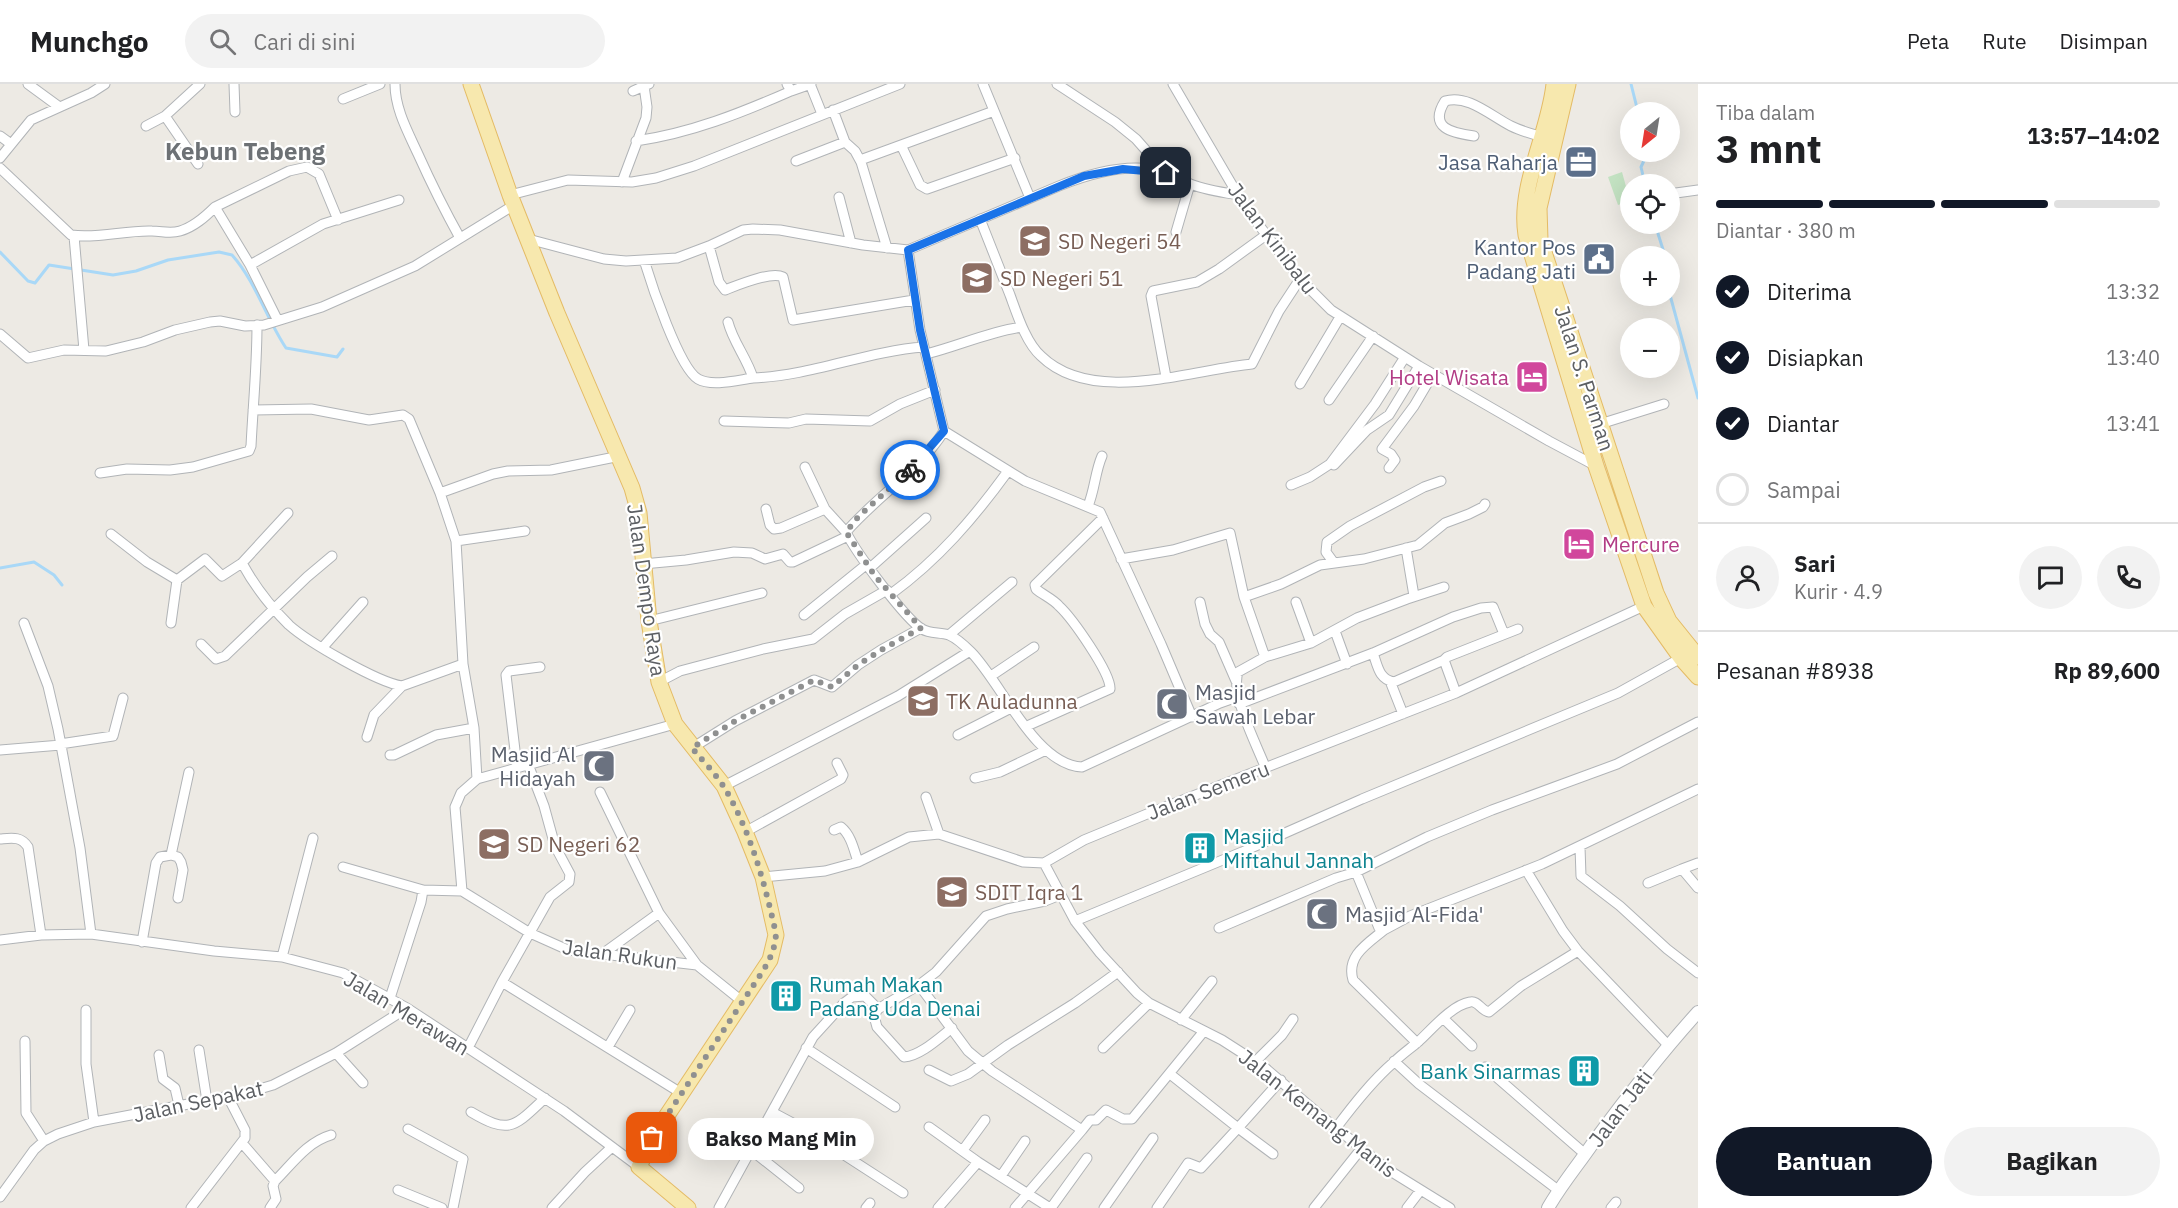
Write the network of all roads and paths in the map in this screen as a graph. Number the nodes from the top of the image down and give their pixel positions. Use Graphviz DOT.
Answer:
graph roads {
  1 [pos="28,84"];
  2 [pos="105,84"];
  3 [pos="200,84"];
  4 [pos="234,84"];
  5 [pos="380,84"];
  6 [pos="394,84"];
  7 [pos="471,84"];
  8 [pos="810,84"];
  9 [pos="900,84"];
  10 [pos="983,84"];
  11 [pos="1057,84"];
  12 [pos="1173,84"];
  13 [pos="1554,84"];
  14 [pos="1568,84"];
  15 [pos="647,85"];
  16 [pos="789,88"];
  17 [pos="633,91"];
  18 [pos="343,99"];
  19 [pos="58,106"];
  20 [pos="833,110"];
  21 [pos="994,111"];
  22 [pos="235,112"];
  23 [pos="822,114"];
  24 [pos="165,116"];
  25 [pos="146,126"];
  26 [pos="0,136"];
  27 [pos="1474,136"];
  28 [pos="1543,137"];
  29 [pos="636,141"];
  30 [pos="845,142"];
  31 [pos="11,144"];
  32 [pos="901,145"];
  33 [pos="0,158"];
  34 [pos="1015,158"];
  35 [pos="796,161"];
  36 [pos="861,162"];
  37 [pos="198,164"];
  38 [pos="0,168"];
  39 [pos="1166,173"];
  40 [pos="622,182"];
  41 [pos="1190,184"];
  42 [pos="1698,190"];
  43 [pos="1680,192"];
  44 [pos="1238,195"];
  45 [pos="839,197"];
  46 [pos="1030,198"];
  47 [pos="399,200"];
  48 [pos="512,200"];
  49 [pos="215,207"];
  50 [pos="338,219"];
  51 [pos="980,219"];
  52 [pos="1176,232"];
  53 [pos="1266,235"];
  54 [pos="74,236"];
  55 [pos="460,238"];
  56 [pos="528,239"];
  57 [pos="851,243"];
  58 [pos="709,246"];
  59 [pos="887,248"];
  60 [pos="908,250"];
  61 [pos="644,260"];
  62 [pos="250,266"];
  63 [pos="1300,279"];
  64 [pos="914,300"];
  65 [pos="1340,317"];
  66 [pos="276,319"];
  67 [pos="729,321"];
  68 [pos="260,325"];
  69 [pos="1022,327"];
  70 [pos="0,334"];
  71 [pos="1373,336"];
  72 [pos="84,350"];
  73 [pos="925,350"];
  74 [pos="1405,357"];
  75 [pos="1419,366"];
  76 [pos="1433,374"];
  77 [pos="1166,377"];
  78 [pos="753,378"];
  79 [pos="1300,384"];
  80 [pos="935,390"];
  81 [pos="1329,400"];
  82 [pos="1664,404"];
  83 [pos="253,410"];
  84 [pos="724,421"];
  85 [pos="1600,424"];
  86 [pos="944,431"];
  87 [pos="620,456"];
  88 [pos="1102,456"];
  89 [pos="1596,466"];
  90 [pos="805,467"];
  91 [pos="1389,468"];
  92 [pos="1322,470"];
  93 [pos="1008,471"];
  94 [pos="100,473"];
  95 [pos="1441,481"];
  96 [pos="1291,485"];
  97 [pos="440,493"];
  98 [pos="1485,504"];
  99 [pos="1088,506"];
  100 [pos="766,509"];
  101 [pos="825,509"];
  102 [pos="288,513"];
  103 [pos="926,518"];
  104 [pos="1103,518"];
  105 [pos="525,531"];
  106 [pos="111,534"];
  107 [pos="847,534"];
  108 [pos="456,541"];
  109 [pos="1406,548"];
  110 [pos="332,556"];
  111 [pos="1121,559"];
  112 [pos="242,563"];
  113 [pos="1334,563"];
  114 [pos="643,564"];
  115 [pos="869,566"];
  116 [pos="177,580"];
  117 [pos="1012,582"];
  118 [pos="1444,587"];
  119 [pos="889,592"];
  120 [pos="762,593"];
  121 [pos="1414,596"];
  122 [pos="1245,597"];
  123 [pos="363,602"];
  124 [pos="1200,602"];
  125 [pos="1296,602"];
  126 [pos="1644,606"];
  127 [pos="274,608"];
  128 [pos="804,615"];
  129 [pos="649,621"];
  130 [pos="24,623"];
  131 [pos="171,623"];
  132 [pos="921,628"];
  133 [pos="1518,629"];
  134 [pos="1335,632"];
  135 [pos="1504,634"];
  136 [pos="949,635"];
  137 [pos="1311,643"];
  138 [pos="201,644"];
  139 [pos="323,647"];
  140 [pos="1034,647"];
  141 [pos="970,651"];
  142 [pos="1373,653"];
  143 [pos="1265,657"];
  144 [pos="1698,657"];
  145 [pos="1681,658"];
  146 [pos="1444,660"];
  147 [pos="463,664"];
  148 [pos="1347,664"];
  149 [pos="540,667"];
  150 [pos="990,676"];
  151 [pos="1698,676"];
  152 [pos="1236,681"];
  153 [pos="1390,681"];
  154 [pos="659,682"];
  155 [pos="402,686"];
  156 [pos="1456,693"];
  157 [pos="123,698"];
  158 [pos="1238,701"];
  159 [pos="1011,708"];
  160 [pos="1403,714"];
  161 [pos="1192,717"];
  162 [pos="1698,722"];
  163 [pos="675,724"];
  164 [pos="1027,726"];
  165 [pos="474,728"];
  166 [pos="958,735"];
  167 [pos="367,736"];
  168 [pos="61,744"];
  169 [pos="692,748"];
  170 [pos="0,750"];
  171 [pos="1046,750"];
  172 [pos="390,755"];
  173 [pos="837,763"];
  174 [pos="528,764"];
  175 [pos="517,767"];
  176 [pos="1266,769"];
  177 [pos="189,772"];
  178 [pos="975,778"];
  179 [pos="477,779"];
  180 [pos="723,786"];
  181 [pos="1698,789"];
  182 [pos="600,792"];
  183 [pos="926,797"];
  184 [pos="834,830"];
  185 [pos="745,832"];
  186 [pos="939,834"];
  187 [pos="0,838"];
  188 [pos="313,838"];
  189 [pos="1580,847"];
  190 [pos="171,855"];
  191 [pos="858,862"];
  192 [pos="1044,863"];
  193 [pos="1698,863"];
  194 [pos="343,867"];
  195 [pos="1682,869"];
  196 [pos="1526,870"];
  197 [pos="1356,872"];
  198 [pos="763,877"];
  199 [pos="1648,883"];
  200 [pos="1698,888"];
  201 [pos="423,890"];
  202 [pos="462,891"];
  203 [pos="1060,895"];
  204 [pos="178,898"];
  205 [pos="659,913"];
  206 [pos="1075,921"];
  207 [pos="1219,928"];
  208 [pos="1384,930"];
  209 [pos="530,933"];
  210 [pos="91,934"];
  211 [pos="41,935"];
  212 [pos="0,940"];
  213 [pos="142,942"];
  214 [pos="1578,951"];
  215 [pos="601,954"];
  216 [pos="282,957"];
  217 [pos="697,965"];
  218 [pos="1118,972"];
  219 [pos="1698,973"];
  220 [pos="1212,981"];
  221 [pos="502,982"];
  222 [pos="919,985"];
  223 [pos="390,998"];
  224 [pos="743,1002"];
  225 [pos="1149,1003"];
  226 [pos="407,1008"];
  227 [pos="878,1009"];
  228 [pos="86,1010"];
  229 [pos="630,1010"];
  230 [pos="1698,1012"];
  231 [pos="1443,1018"];
  232 [pos="1293,1019"];
  233 [pos="1181,1020"];
  234 [pos="951,1028"];
  235 [pos="1204,1031"];
  236 [pos="25,1041"];
  237 [pos="1417,1043"];
  238 [pos="1668,1045"];
  239 [pos="1472,1046"];
  240 [pos="609,1047"];
  241 [pos="468,1048"];
  242 [pos="806,1048"];
  243 [pos="1103,1048"];
  244 [pos="200,1050"];
  245 [pos="336,1053"];
  246 [pos="159,1055"];
  247 [pos="1256,1061"];
  248 [pos="1394,1061"];
  249 [pos="983,1063"];
  250 [pos="1485,1067"];
  251 [pos="930,1070"];
  252 [pos="1170,1074"];
  253 [pos="1281,1080"];
  254 [pos="363,1083"];
  255 [pos="681,1093"];
  256 [pos="228,1096"];
  257 [pos="544,1098"];
  258 [pos="207,1101"];
  259 [pos="179,1105"];
  260 [pos="896,1107"];
  261 [pos="471,1112"];
  262 [pos="772,1112"];
  263 [pos="985,1120"];
  264 [pos="94,1122"];
  265 [pos="929,1127"];
  266 [pos="1238,1128"];
  267 [pos="1336,1128"];
  268 [pos="408,1130"];
  269 [pos="1082,1130"];
  270 [pos="331,1135"];
  271 [pos="1153,1138"];
  272 [pos="1025,1140"];
  273 [pos="44,1141"];
  274 [pos="242,1143"];
  275 [pos="612,1147"];
  276 [pos="750,1149"];
  277 [pos="1361,1149"];
  278 [pos="963,1150"];
  279 [pos="1585,1154"];
  280 [pos="1273,1155"];
  281 [pos="1087,1158"];
  282 [pos="978,1162"];
  283 [pos="639,1167"];
  284 [pos="1001,1176"];
  285 [pos="275,1181"];
  286 [pos="799,1188"];
  287 [pos="398,1190"];
  288 [pos="1558,1190"];
  289 [pos="1420,1191"];
  290 [pos="903,1193"];
  291 [pos="1027,1193"];
  292 [pos="0,1197"];
  293 [pos="191,1208"];
  294 [pos="270,1208"];
  295 [pos="442,1208"];
  296 [pos="453,1208"];
  297 [pos="552,1208"];
  298 [pos="688,1208"];
  299 [pos="719,1208"];
  300 [pos="938,1208"];
  301 [pos="1015,1208"];
  302 [pos="1051,1208"];
  303 [pos="1104,1208"];
  304 [pos="1157,1208"];
  305 [pos="1314,1208"];
  306 [pos="1407,1208"];
  307 [pos="1450,1208"];
  308 [pos="1548,1208"];
  1 -- 19 [label="street"];
  2 -- 19 [label="street"];
  3 -- 24 [label="street"];
  4 -- 22 [label="street"];
  5 -- 18 [label="street"];
  6 -- 55 [label="street"];
  7 -- 48 [label="main road, Jalan Dempo Raya"];
  8 -- 16 [label="street"];
  8 -- 23 [label="street"];
  9 -- 20 [label="street"];
  10 -- 21 [label="street"];
  11 -- 39 [label="street"];
  12 -- 44 [label="street, Jalan Kinibalu"];
  13 -- 28 [label="main road, Jalan S. Parman"];
  14 -- 85 [label="main road, Jalan S. Parman"];
  15 -- 17 [label="street"];
  15 -- 29 [label="street"];
  16 -- 29 [label="street"];
  19 -- 31 [label="street"];
  20 -- 23 [label="street"];
  20 -- 30 [label="street"];
  21 -- 32 [label="street"];
  21 -- 34 [label="street"];
  23 -- 40 [label="street"];
  24 -- 25 [label="street"];
  24 -- 37 [label="street"];
  26 -- 31 [label="street"];
  27 -- 28 [label="street"];
  28 -- 89 [label="main road, Jalan S. Parman"];
  29 -- 40 [label="street"];
  30 -- 35 [label="street"];
  30 -- 36 [label="street"];
  31 -- 33 [label="street"];
  32 -- 34 [label="street"];
  32 -- 36 [label="street"];
  34 -- 46 [label="street"];
  36 -- 59 [label="street"];
  38 -- 54 [label="street"];
  39 -- 41 [label="street"];
  39 -- 46 [label="street"];
  40 -- 48 [label="street"];
  41 -- 44 [label="street"];
  41 -- 52 [label="street"];
  42 -- 43 [label="street"];
  44 -- 53 [label="street, Jalan Kinibalu"];
  45 -- 57 [label="street"];
  46 -- 51 [label="street"];
  47 -- 50 [label="street"];
  48 -- 55 [label="street"];
  48 -- 56 [label="main road, Jalan Dempo Raya"];
  49 -- 50 [label="street"];
  49 -- 54 [label="street"];
  49 -- 62 [label="street"];
  50 -- 62 [label="street"];
  51 -- 60 [label="street"];
  51 -- 69 [label="street"];
  53 -- 63 [label="street, Jalan Kinibalu"];
  53 -- 77 [label="street"];
  54 -- 72 [label="street"];
  55 -- 66 [label="street"];
  56 -- 61 [label="street"];
  56 -- 87 [label="main road, Jalan Dempo Raya"];
  57 -- 58 [label="street"];
  57 -- 59 [label="street"];
  58 -- 61 [label="street"];
  58 -- 64 [label="street"];
  59 -- 60 [label="street"];
  60 -- 64 [label="street"];
  61 -- 78 [label="street"];
  62 -- 66 [label="street"];
  63 -- 65 [label="street, Jalan Kinibalu"];
  63 -- 77 [label="street"];
  64 -- 73 [label="street"];
  65 -- 71 [label="street, Jalan Kinibalu"];
  65 -- 79 [label="street"];
  66 -- 68 [label="street"];
  67 -- 78 [label="street"];
  68 -- 72 [label="street"];
  68 -- 83 [label="street"];
  69 -- 73 [label="street"];
  69 -- 77 [label="street"];
  70 -- 72 [label="street"];
  71 -- 74 [label="street, Jalan Kinibalu"];
  71 -- 81 [label="street"];
  73 -- 78 [label="street"];
  73 -- 80 [label="street"];
  74 -- 75 [label="street, Jalan Kinibalu"];
  74 -- 92 [label="street"];
  75 -- 76 [label="street, Jalan Kinibalu"];
  75 -- 92 [label="street"];
  76 -- 89 [label="street, Jalan Kinibalu"];
  76 -- 91 [label="street"];
  80 -- 84 [label="street"];
  80 -- 86 [label="street"];
  82 -- 85 [label="street"];
  83 -- 94 [label="street"];
  83 -- 97 [label="street"];
  85 -- 144 [label="main road, Jalan S. Parman"];
  86 -- 93 [label="street"];
  86 -- 107 [label="street"];
  87 -- 97 [label="street"];
  87 -- 114 [label="main road, Jalan Dempo Raya"];
  88 -- 99 [label="street"];
  89 -- 126 [label="main road, Jalan S. Parman"];
  90 -- 101 [label="street"];
  92 -- 96 [label="street"];
  93 -- 99 [label="street"];
  93 -- 119 [label="street"];
  95 -- 113 [label="street"];
  97 -- 108 [label="street"];
  98 -- 109 [label="street"];
  99 -- 104 [label="street"];
  100 -- 101 [label="street"];
  101 -- 107 [label="street"];
  102 -- 112 [label="street"];
  103 -- 115 [label="street"];
  104 -- 111 [label="street"];
  104 -- 164 [label="street"];
  105 -- 108 [label="street"];
  106 -- 116 [label="street"];
  107 -- 114 [label="street"];
  107 -- 115 [label="street"];
  108 -- 147 [label="street"];
  109 -- 113 [label="street"];
  109 -- 121 [label="street"];
  110 -- 127 [label="street"];
  111 -- 122 [label="street"];
  111 -- 161 [label="street"];
  112 -- 116 [label="street"];
  112 -- 127 [label="street"];
  113 -- 122 [label="street"];
  114 -- 129 [label="main road, Jalan Dempo Raya"];
  115 -- 119 [label="street"];
  115 -- 128 [label="street"];
  116 -- 131 [label="street"];
  117 -- 136 [label="street"];
  118 -- 121 [label="street"];
  119 -- 132 [label="street"];
  119 -- 154 [label="street"];
  120 -- 129 [label="street"];
  121 -- 134 [label="street"];
  122 -- 143 [label="street"];
  123 -- 139 [label="street"];
  124 -- 152 [label="street"];
  125 -- 137 [label="street"];
  126 -- 145 [label="main road, Jalan S. Parman"];
  126 -- 156 [label="street, Jalan Semeru"];
  127 -- 138 [label="street"];
  127 -- 139 [label="street"];
  129 -- 154 [label="main road, Jalan Dempo Raya"];
  130 -- 168 [label="street"];
  132 -- 136 [label="street"];
  132 -- 169 [label="street"];
  133 -- 135 [label="street"];
  134 -- 137 [label="street"];
  134 -- 148 [label="street"];
  135 -- 142 [label="street"];
  135 -- 146 [label="street"];
  136 -- 141 [label="street"];
  137 -- 143 [label="street"];
  139 -- 155 [label="street"];
  140 -- 150 [label="street"];
  141 -- 150 [label="street"];
  141 -- 180 [label="street"];
  142 -- 148 [label="street"];
  142 -- 153 [label="street"];
  143 -- 152 [label="street"];
  145 -- 151 [label="main road, Jalan S. Parman"];
  145 -- 206 [label="street"];
  146 -- 153 [label="street"];
  146 -- 156 [label="street"];
  147 -- 155 [label="street"];
  147 -- 165 [label="street"];
  148 -- 158 [label="street"];
  149 -- 175 [label="street"];
  150 -- 159 [label="street"];
  152 -- 158 [label="street"];
  153 -- 160 [label="street"];
  154 -- 163 [label="main road, Jalan Dempo Raya"];
  155 -- 167 [label="street"];
  156 -- 160 [label="street, Jalan Semeru"];
  157 -- 168 [label="street"];
  158 -- 161 [label="street"];
  158 -- 176 [label="street"];
  159 -- 164 [label="street"];
  159 -- 166 [label="street"];
  160 -- 176 [label="street, Jalan Semeru"];
  161 -- 171 [label="street"];
  162 -- 197 [label="street"];
  163 -- 169 [label="main road, Jalan Dempo Raya"];
  163 -- 174 [label="street"];
  164 -- 171 [label="street"];
  165 -- 172 [label="street"];
  165 -- 179 [label="street"];
  168 -- 170 [label="street"];
  168 -- 210 [label="street"];
  169 -- 180 [label="main road, Jalan Dempo Raya"];
  171 -- 178 [label="street"];
  173 -- 185 [label="street"];
  174 -- 175 [label="street"];
  174 -- 209 [label="street"];
  175 -- 179 [label="street"];
  176 -- 192 [label="street, Jalan Semeru"];
  177 -- 190 [label="street"];
  179 -- 202 [label="street"];
  180 -- 185 [label="main road, Jalan Dempo Raya"];
  181 -- 189 [label="street"];
  182 -- 205 [label="street"];
  183 -- 186 [label="street"];
  184 -- 191 [label="street"];
  185 -- 198 [label="main road, Jalan Dempo Raya"];
  186 -- 191 [label="street"];
  186 -- 192 [label="street"];
  187 -- 211 [label="street"];
  188 -- 216 [label="street"];
  189 -- 196 [label="street"];
  189 -- 219 [label="street"];
  190 -- 204 [label="street"];
  190 -- 213 [label="street"];
  191 -- 198 [label="street"];
  192 -- 203 [label="street, Jalan Kemang Manis"];
  193 -- 195 [label="street"];
  194 -- 201 [label="street"];
  195 -- 199 [label="street"];
  195 -- 200 [label="street"];
  196 -- 208 [label="street"];
  196 -- 214 [label="street"];
  197 -- 207 [label="street"];
  197 -- 208 [label="street"];
  198 -- 224 [label="main road, Jalan Dempo Raya"];
  201 -- 202 [label="street"];
  201 -- 223 [label="street"];
  202 -- 209 [label="street, Jalan Rukun"];
  203 -- 206 [label="street, Jalan Kemang Manis"];
  203 -- 222 [label="street"];
  205 -- 215 [label="street"];
  205 -- 217 [label="street"];
  206 -- 218 [label="street, Jalan Kemang Manis"];
  208 -- 237 [label="street"];
  209 -- 215 [label="street, Jalan Rukun"];
  209 -- 221 [label="street"];
  210 -- 211 [label="street, Jalan Merawan"];
  210 -- 213 [label="street, Jalan Merawan"];
  211 -- 212 [label="street, Jalan Merawan"];
  213 -- 216 [label="street, Jalan Merawan"];
  214 -- 231 [label="street"];
  214 -- 238 [label="street"];
  215 -- 217 [label="street, Jalan Rukun"];
  216 -- 223 [label="street, Jalan Merawan"];
  217 -- 224 [label="street, Jalan Rukun"];
  218 -- 225 [label="street, Jalan Kemang Manis"];
  218 -- 249 [label="street"];
  220 -- 233 [label="street"];
  221 -- 240 [label="street"];
  221 -- 241 [label="street"];
  222 -- 227 [label="street"];
  222 -- 234 [label="street"];
  223 -- 226 [label="street, Jalan Merawan"];
  224 -- 255 [label="main road, Jalan Dempo Raya"];
  225 -- 233 [label="street, Jalan Kemang Manis"];
  225 -- 243 [label="street"];
  226 -- 241 [label="street, Jalan Merawan"];
  226 -- 245 [label="street, Jalan Sepakat"];
  227 -- 234 [label="street"];
  227 -- 242 [label="street"];
  228 -- 264 [label="street"];
  229 -- 240 [label="street"];
  230 -- 238 [label="street, Jalan Jati"];
  231 -- 237 [label="street"];
  231 -- 239 [label="street"];
  232 -- 247 [label="street"];
  233 -- 235 [label="street, Jalan Kemang Manis"];
  234 -- 249 [label="street"];
  235 -- 247 [label="street, Jalan Kemang Manis"];
  235 -- 252 [label="street"];
  236 -- 273 [label="street"];
  237 -- 248 [label="street"];
  238 -- 279 [label="street, Jalan Jati"];
  240 -- 255 [label="street"];
  241 -- 257 [label="street, Jalan Merawan"];
  242 -- 260 [label="street"];
  242 -- 262 [label="street"];
  244 -- 258 [label="street"];
  245 -- 254 [label="street"];
  245 -- 256 [label="street, Jalan Sepakat"];
  246 -- 259 [label="street"];
  247 -- 253 [label="street, Jalan Kemang Manis"];
  248 -- 267 [label="street"];
  248 -- 288 [label="street"];
  249 -- 251 [label="street"];
  249 -- 269 [label="street"];
  250 -- 279 [label="street"];
  252 -- 266 [label="street"];
  252 -- 269 [label="street"];
  253 -- 266 [label="street"];
  253 -- 267 [label="street, Jalan Kemang Manis"];
  255 -- 283 [label="main road, Jalan Dempo Raya"];
  256 -- 258 [label="street, Jalan Sepakat"];
  256 -- 274 [label="street"];
  257 -- 261 [label="street"];
  257 -- 275 [label="street, Jalan Merawan"];
  258 -- 259 [label="street, Jalan Sepakat"];
  259 -- 264 [label="street, Jalan Sepakat"];
  262 -- 276 [label="street"];
  262 -- 290 [label="street"];
  263 -- 278 [label="street"];
  264 -- 273 [label="street, Jalan Sepakat"];
  265 -- 278 [label="street"];
  266 -- 280 [label="street"];
  266 -- 304 [label="street"];
  267 -- 277 [label="street, Jalan Kemang Manis"];
  268 -- 296 [label="street"];
  269 -- 291 [label="street"];
  270 -- 285 [label="street"];
  271 -- 303 [label="street"];
  272 -- 284 [label="street"];
  273 -- 292 [label="street, Jalan Sepakat"];
  274 -- 285 [label="street"];
  274 -- 293 [label="street"];
  275 -- 283 [label="street, Jalan Merawan"];
  275 -- 297 [label="street"];
  276 -- 286 [label="street"];
  276 -- 299 [label="street"];
  277 -- 289 [label="street, Jalan Kemang Manis"];
  277 -- 305 [label="street"];
  278 -- 282 [label="street"];
  279 -- 288 [label="street, Jalan Jati"];
  281 -- 302 [label="street"];
  282 -- 284 [label="street"];
  282 -- 300 [label="street"];
  283 -- 298 [label="main road"];
  284 -- 291 [label="street"];
  285 -- 294 [label="street"];
  287 -- 295 [label="street"];
  288 -- 308 [label="street, Jalan Jati"];
  289 -- 306 [label="street"];
  289 -- 307 [label="street, Jalan Kemang Manis"];
  291 -- 301 [label="street"];
  291 -- 302 [label="street"];
}
